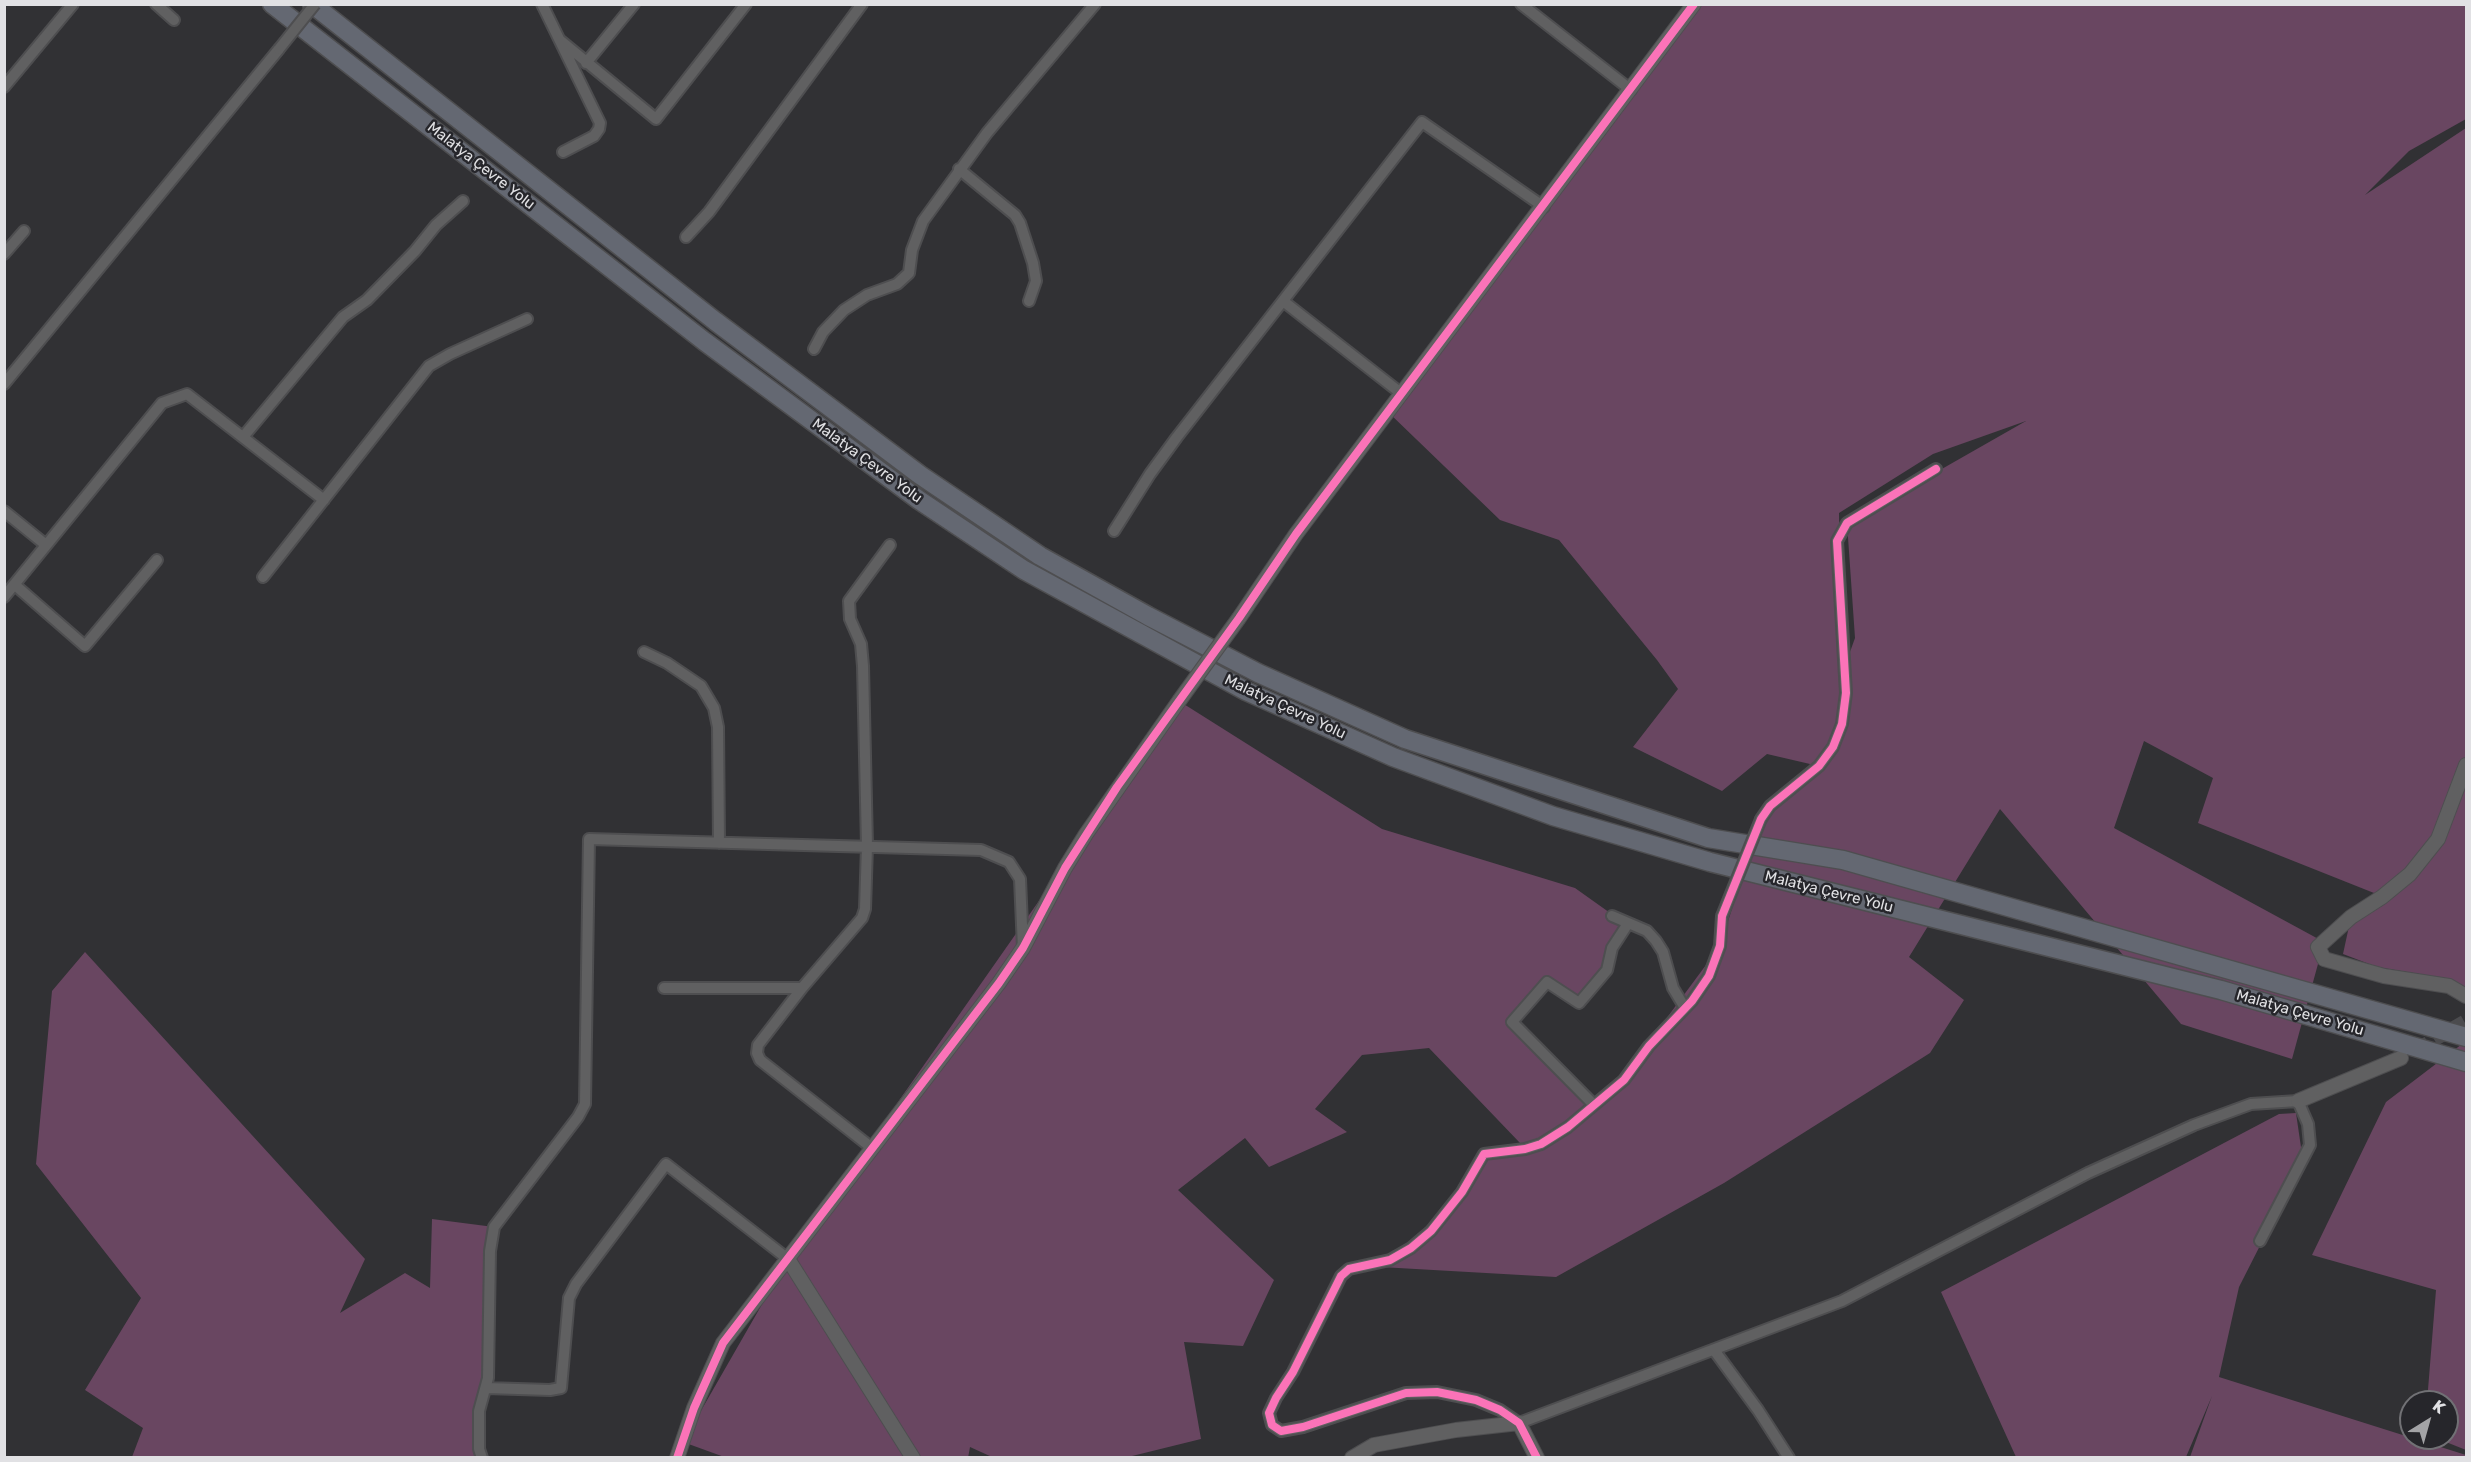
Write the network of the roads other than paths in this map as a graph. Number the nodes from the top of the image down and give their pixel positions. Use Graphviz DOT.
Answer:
graph roads {
  1 [pos="73,4"];
  2 [pos="156,4"];
  3 [pos="273,4"];
  4 [pos="313,4"];
  5 [pos="542,4"];
  6 [pos="633,4"];
  7 [pos="746,4"];
  8 [pos="862,4"];
  9 [pos="1095,4"];
  10 [pos="1521,4"];
  11 [pos="1694,4"];
  12 [pos="174,20"];
  13 [pos="561,41"];
  14 [pos="586,63"];
  15 [pos="4,87"];
  16 [pos="1631,90"];
  17 [pos="563,152"];
  18 [pos="959,170"];
  19 [pos="463,201"];
  20 [pos="1544,207"];
  21 [pos="24,231"];
  22 [pos="686,237"];
  23 [pos="4,254"];
  24 [pos="1283,301"];
  25 [pos="1029,302"];
  26 [pos="527,320"];
  27 [pos="814,349"];
  28 [pos="4,384"];
  29 [pos="1402,394"];
  30 [pos="243,437"];
  31 [pos="1936,470"];
  32 [pos="324,500"];
  33 [pos="4,511"];
  34 [pos="1114,531"];
  35 [pos="46,545"];
  36 [pos="890,545"];
  37 [pos="157,560"];
  38 [pos="263,577"];
  39 [pos="15,585"];
  40 [pos="4,597"];
  41 [pos="644,652"];
  42 [pos="2466,765"];
  43 [pos="719,843"];
  44 [pos="867,846"];
  45 [pos="1612,916"];
  46 [pos="1627,925"];
  47 [pos="1023,948"];
  48 [pos="664,988"];
  49 [pos="802,988"];
  50 [pos="2466,996"];
  51 [pos="1685,1008"];
  52 [pos="2466,1037"];
  53 [pos="2401,1058"];
  54 [pos="2466,1062"];
  55 [pos="2298,1101"];
  56 [pos="1594,1105"];
  57 [pos="872,1148"];
  58 [pos="2260,1241"];
  59 [pos="788,1259"];
  60 [pos="1714,1350"];
  61 [pos="486,1388"];
  62 [pos="1519,1423"];
  63 [pos="482,1458"];
  64 [pos="677,1458"];
  65 [pos="913,1458"];
  66 [pos="1352,1458"];
  67 [pos="1537,1458"];
  68 [pos="1789,1458"];
  1 -- 15 [label="street"];
  2 -- 12 [label="street"];
  3 -- 54 [label="highway, Malatya Çevre Yolu"];
  4 -- 28 [label="street, bridge"];
  4 -- 52 [label="highway, Malatya Çevre Yolu"];
  5 -- 13 [label="street"];
  6 -- 14 [label="street"];
  7 -- 14 [label="street"];
  8 -- 22 [label="street"];
  9 -- 18 [label="street"];
  10 -- 16 [label="street"];
  11 -- 16 [label="street"];
  13 -- 14 [label="street"];
  13 -- 17 [label="street"];
  16 -- 20 [label="street"];
  18 -- 25 [label="street"];
  18 -- 27 [label="street"];
  19 -- 30 [label="street"];
  20 -- 24 [label="street"];
  20 -- 29 [label="street"];
  21 -- 23 [label="street"];
  24 -- 29 [label="street"];
  24 -- 34 [label="street"];
  26 -- 32 [label="street"];
  29 -- 47 [label="street, bridge"];
  30 -- 32 [label="street"];
  30 -- 35 [label="street"];
  31 -- 51 [label="street, bridge"];
  32 -- 38 [label="street"];
  33 -- 35 [label="street"];
  35 -- 39 [label="street"];
  36 -- 44 [label="street"];
  37 -- 39 [label="street"];
  39 -- 40 [label="street"];
  41 -- 43 [label="street"];
  42 -- 50 [label="street"];
  43 -- 44 [label="street"];
  43 -- 61 [label="street"];
  44 -- 47 [label="street"];
  44 -- 49 [label="street"];
  45 -- 46 [label="street"];
  46 -- 51 [label="street"];
  46 -- 56 [label="street"];
  47 -- 57 [label="street"];
  48 -- 49 [label="street"];
  49 -- 57 [label="street"];
  51 -- 56 [label="street"];
  53 -- 55 [label="street"];
  55 -- 58 [label="street"];
  55 -- 60 [label="street"];
  56 -- 62 [label="street"];
  57 -- 59 [label="street"];
  59 -- 61 [label="street"];
  59 -- 64 [label="street"];
  59 -- 65 [label="street"];
  60 -- 62 [label="street"];
  60 -- 68 [label="street"];
  61 -- 63 [label="street"];
  62 -- 66 [label="street"];
  62 -- 67 [label="street"];
}
